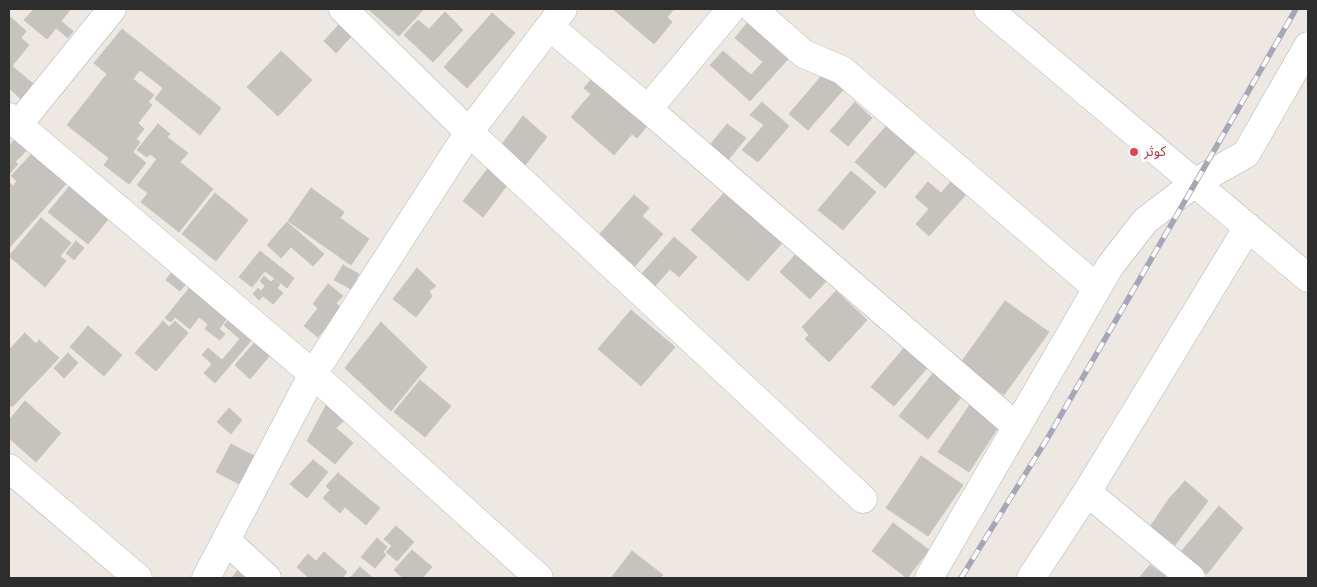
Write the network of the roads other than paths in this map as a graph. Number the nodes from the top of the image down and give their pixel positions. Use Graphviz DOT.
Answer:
graph roads {
  1 [pos="112,9"];
  2 [pos="343,9"];
  3 [pos="731,9"];
  4 [pos="753,9"];
  5 [pos="988,9"];
  6 [pos="557,18"];
  7 [pos="1308,46"];
  8 [pos="648,109"];
  9 [pos="13,121"];
  10 [pos="469,132"];
  11 [pos="1196,182"];
  12 [pos="1248,227"];
  13 [pos="1308,278"];
  14 [pos="1097,288"];
  15 [pos="314,374"];
  16 [pos="1017,427"];
  17 [pos="9,468"];
  18 [pos="1087,492"];
  19 [pos="863,499"];
  20 [pos="227,541"];
  21 [pos="138,578"];
  22 [pos="206,578"];
  23 [pos="267,578"];
  24 [pos="539,578"];
  25 [pos="930,578"];
  26 [pos="1031,578"];
  27 [pos="1191,578"];
  1 -- 9 [label="street"];
  2 -- 10 [label="street"];
  3 -- 8 [label="street"];
  4 -- 14 [label="street"];
  5 -- 11 [label="street"];
  6 -- 8 [label="street"];
  6 -- 10 [label="street"];
  7 -- 11 [label="street"];
  8 -- 16 [label="street"];
  9 -- 15 [label="street"];
  10 -- 15 [label="street"];
  10 -- 19 [label="street"];
  11 -- 12 [label="street"];
  11 -- 14 [label="street"];
  12 -- 13 [label="street"];
  12 -- 18 [label="street"];
  14 -- 16 [label="street"];
  15 -- 20 [label="street"];
  15 -- 24 [label="street"];
  16 -- 25 [label="street"];
  17 -- 21 [label="street"];
  18 -- 26 [label="street"];
  18 -- 27 [label="street"];
  20 -- 22 [label="street"];
  20 -- 23 [label="street"];
}
